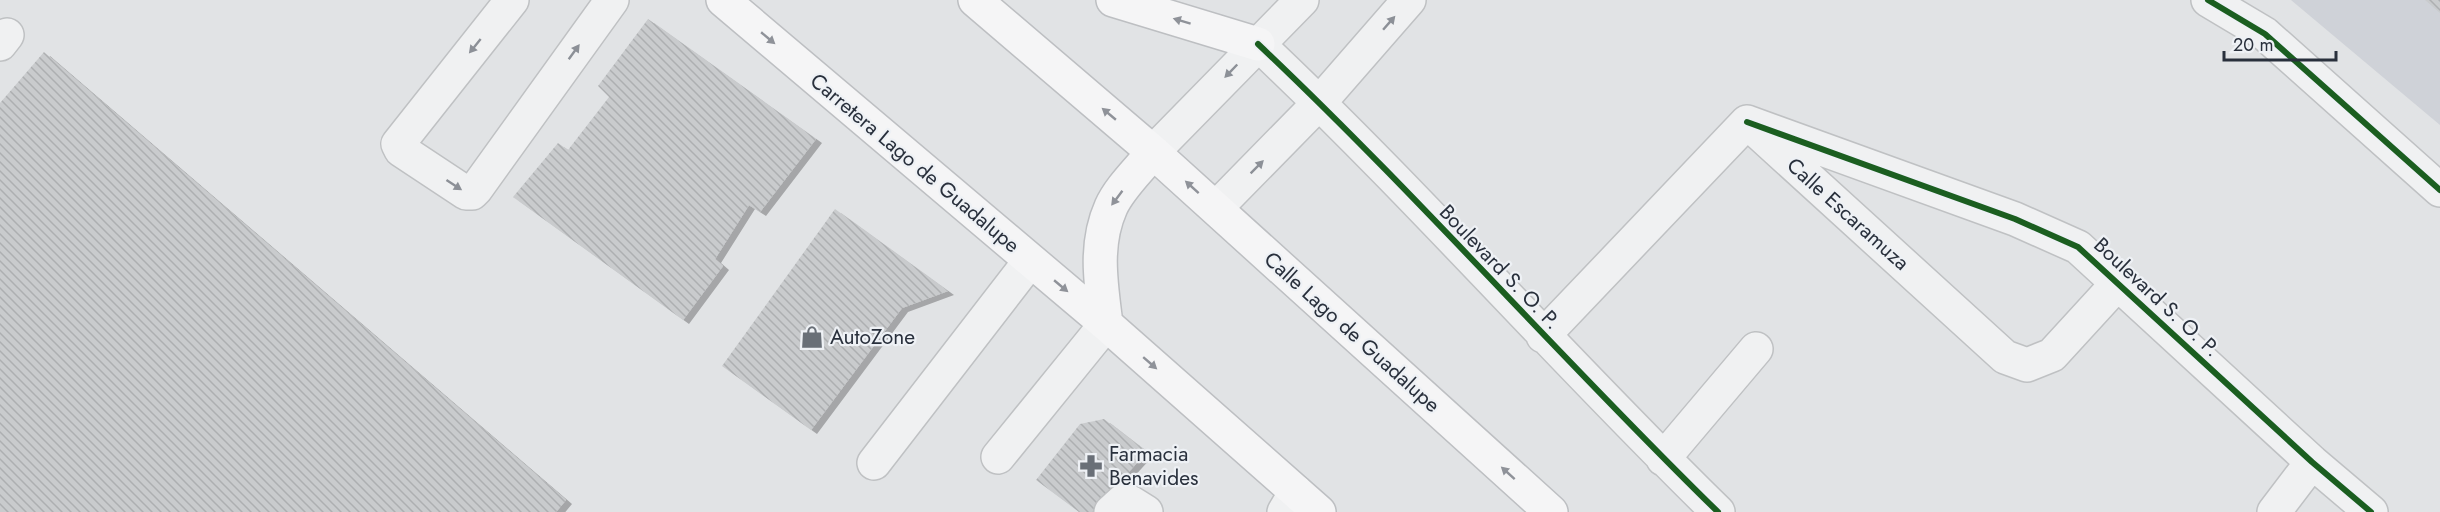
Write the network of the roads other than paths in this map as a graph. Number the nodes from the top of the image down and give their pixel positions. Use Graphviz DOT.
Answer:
graph roads {
  1 [pos="512,0"];
  2 [pos="612,0"];
  3 [pos="723,0"];
  4 [pos="975,0"];
  5 [pos="1113,0"];
  6 [pos="1302,0"];
  7 [pos="1409,0"];
  8 [pos="2208,0"];
  9 [pos="1258,44"];
  10 [pos="1320,102"];
  11 [pos="1747,122"];
  12 [pos="1153,152"];
  13 [pos="2440,190"];
  14 [pos="1216,208"];
  15 [pos="1030,261"];
  16 [pos="2118,284"];
  17 [pos="1106,324"];
  18 [pos="1542,336"];
  19 [pos="1756,350"];
  20 [pos="998,457"];
  21 [pos="1663,459"];
  22 [pos="2312,462"];
  23 [pos="874,463"];
  24 [pos="1299,505"];
  25 [pos="1111,512"];
  26 [pos="1146,512"];
  27 [pos="1551,512"];
  28 [pos="1718,512"];
  29 [pos="2274,512"];
  30 [pos="2371,512"];
  1 -- 2 [label="street, one-way"];
  3 -- 15 [label="main road, Carretera Lago de Guadalupe, one-way"];
  12 -- 4 [label="main road, one-way"];
  9 -- 5 [label="main road, one-way"];
  6 -- 9 [label="street"];
  10 -- 7 [label="street, one-way"];
  8 -- 13 [label="street"];
  9 -- 10 [label="street, Boulevard S. O. P."];
  9 -- 12 [label="street, one-way"];
  14 -- 10 [label="street, one-way"];
  10 -- 18 [label="street, Boulevard S. O. P."];
  11 -- 16 [label="street, Boulevard S. O. P."];
  11 -- 16 [label="street, Calle Escaramuza"];
  11 -- 18 [label="street"];
  14 -- 12 [label="main road, Calle Lago de Guadalupe, one-way"];
  12 -- 17 [label="main road, one-way"];
  27 -- 14 [label="main road, Calle Lago de Guadalupe, one-way"];
  15 -- 17 [label="main road, Carretera Lago de Guadalupe, one-way"];
  15 -- 23 [label="street"];
  16 -- 22 [label="street, Boulevard S. O. P."];
  17 -- 20 [label="street"];
  17 -- 24 [label="main road, one-way"];
  18 -- 21 [label="street, Boulevard S. O. P."];
  19 -- 21 [label="street"];
  21 -- 28 [label="street, Boulevard S. O. P."];
  22 -- 29 [label="street"];
  22 -- 30 [label="street, Boulevard S. O. P."];
  25 -- 26 [label="street"];
}
